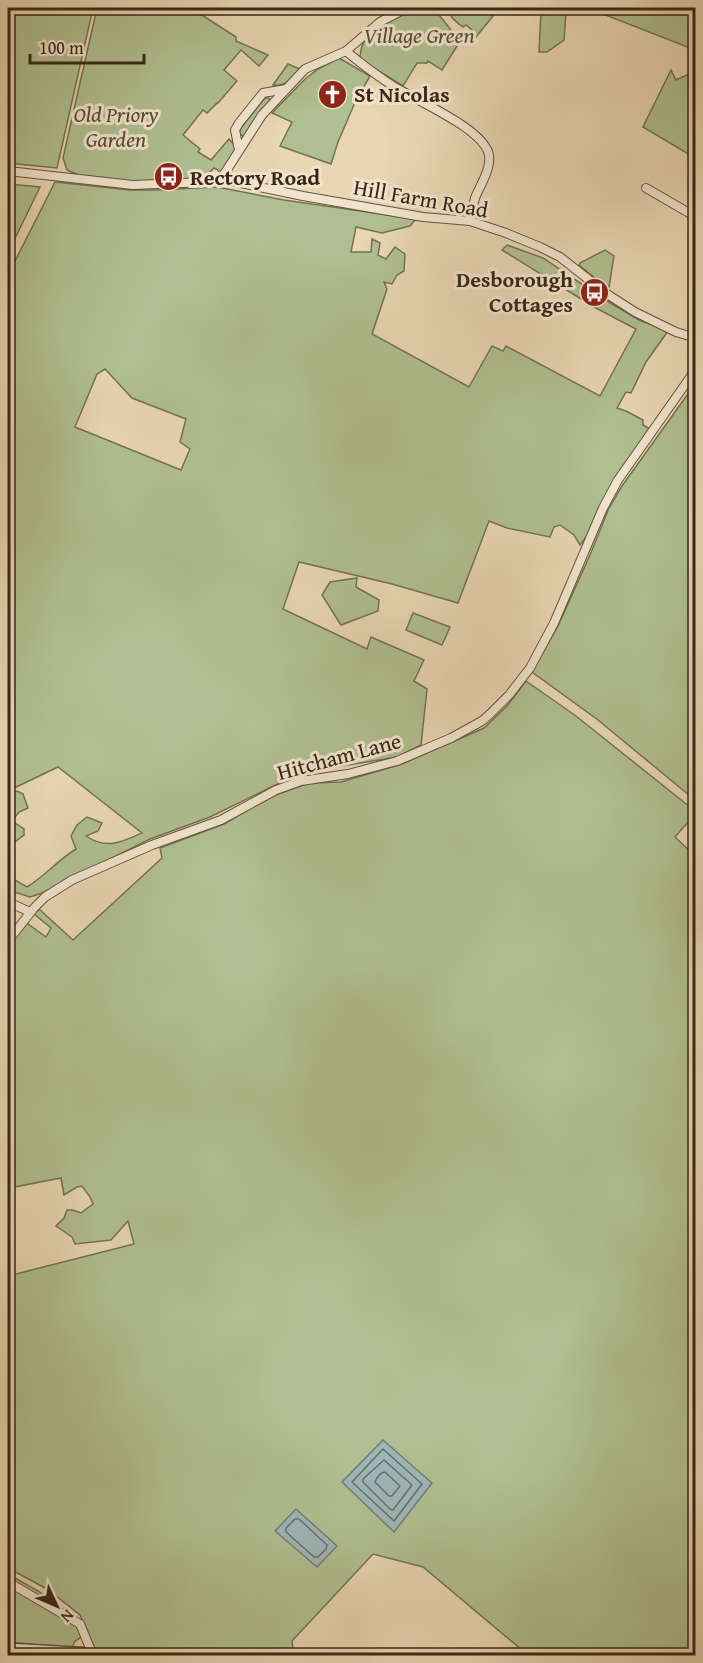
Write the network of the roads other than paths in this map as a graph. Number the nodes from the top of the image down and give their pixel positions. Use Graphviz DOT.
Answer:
graph roads {
  1 [pos="407,8"];
  2 [pos="346,51"];
  3 [pos="286,89"];
  4 [pos="239,150"];
  5 [pos="8,171"];
  6 [pos="221,178"];
  7 [pos="646,188"];
  8 [pos="696,217"];
  9 [pos="470,221"];
  10 [pos="696,338"];
  11 [pos="696,369"];
  12 [pos="8,902"];
  13 [pos="30,912"];
  14 [pos="8,941"];
  15 [pos="8,1582"];
  16 [pos="8,1648"];
  17 [pos="93,1653"];
  18 [pos="106,1656"];
  1 -- 2 [label="street"];
  2 -- 3 [label="street"];
  2 -- 9 [label="street"];
  3 -- 4 [label="street"];
  3 -- 4 [label="street"];
  4 -- 6 [label="street"];
  5 -- 6 [label="street"];
  6 -- 9 [label="street, Hill Farm Road"];
  7 -- 8 [label="street"];
  9 -- 10 [label="street, Hill Farm Road"];
  11 -- 13 [label="street, Hitcham Lane"];
  12 -- 13 [label="street"];
  13 -- 14 [label="street, Hitcham Lane"];
  15 -- 17 [label="street"];
  16 -- 17 [label="street"];
  17 -- 18 [label="street"];
}
